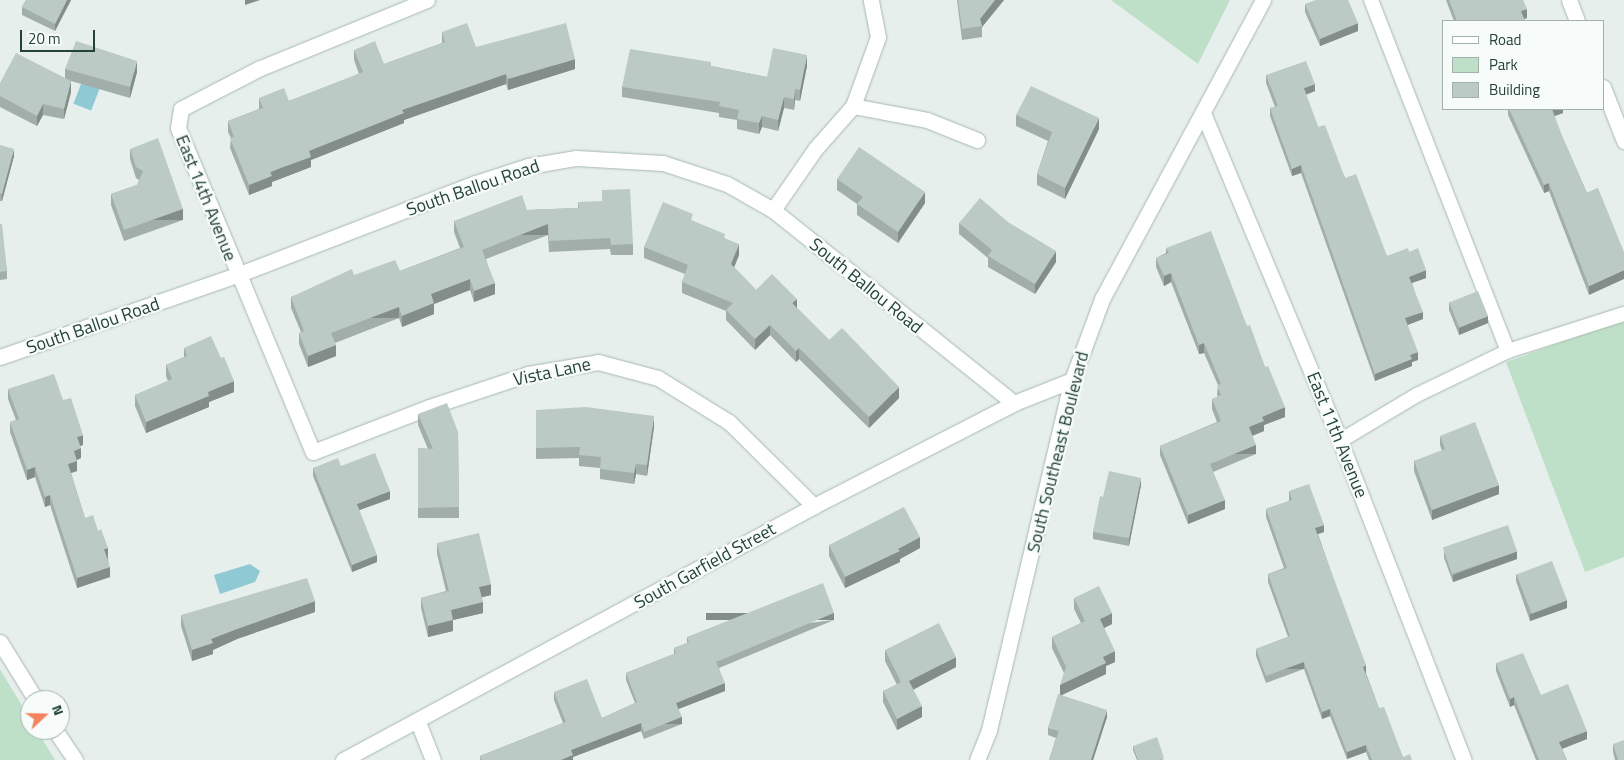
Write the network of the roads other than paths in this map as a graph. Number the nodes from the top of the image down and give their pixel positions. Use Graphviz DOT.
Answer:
graph roads {
  1 [pos="427,0"];
  2 [pos="871,0"];
  3 [pos="1263,0"];
  4 [pos="1371,0"];
  5 [pos="1569,0"];
  6 [pos="1577,20"];
  7 [pos="1604,90"];
  8 [pos="853,106"];
  9 [pos="1203,113"];
  10 [pos="977,140"];
  11 [pos="1624,141"];
  12 [pos="773,210"];
  13 [pos="237,275"];
  14 [pos="1624,314"];
  15 [pos="1508,351"];
  16 [pos="0,357"];
  17 [pos="1072,380"];
  18 [pos="1014,403"];
  19 [pos="1340,441"];
  20 [pos="312,452"];
  21 [pos="814,506"];
  22 [pos="0,642"];
  23 [pos="30,690"];
  24 [pos="418,722"];
  25 [pos="62,740"];
  26 [pos="75,760"];
  27 [pos="343,760"];
  28 [pos="433,760"];
  29 [pos="977,760"];
  30 [pos="1464,760"];
  1 -- 13 [label="street, East 14th Avenue"];
  2 -- 8 [label="street"];
  3 -- 9 [label="street, South Southeast Boulevard"];
  4 -- 15 [label="lane"];
  5 -- 6 [label="street"];
  7 -- 11 [label="street"];
  8 -- 10 [label="street"];
  8 -- 12 [label="street"];
  9 -- 17 [label="street, South Southeast Boulevard"];
  9 -- 19 [label="street, East 11th Avenue"];
  12 -- 13 [label="street, South Ballou Road"];
  12 -- 18 [label="street, South Ballou Road"];
  13 -- 16 [label="street, South Ballou Road"];
  13 -- 20 [label="street, East 14th Avenue"];
  14 -- 15 [label="lane"];
  15 -- 19 [label="lane"];
  17 -- 18 [label="street, South Garfield Street"];
  17 -- 29 [label="street, South Southeast Boulevard"];
  18 -- 21 [label="street, South Garfield Street"];
  19 -- 30 [label="street, East 11th Avenue"];
  20 -- 21 [label="street, Vista Lane"];
  21 -- 24 [label="street, South Garfield Street"];
  22 -- 23 [label="street"];
  24 -- 27 [label="street, South Garfield Street"];
  24 -- 28 [label="street"];
  25 -- 26 [label="street"];
}
